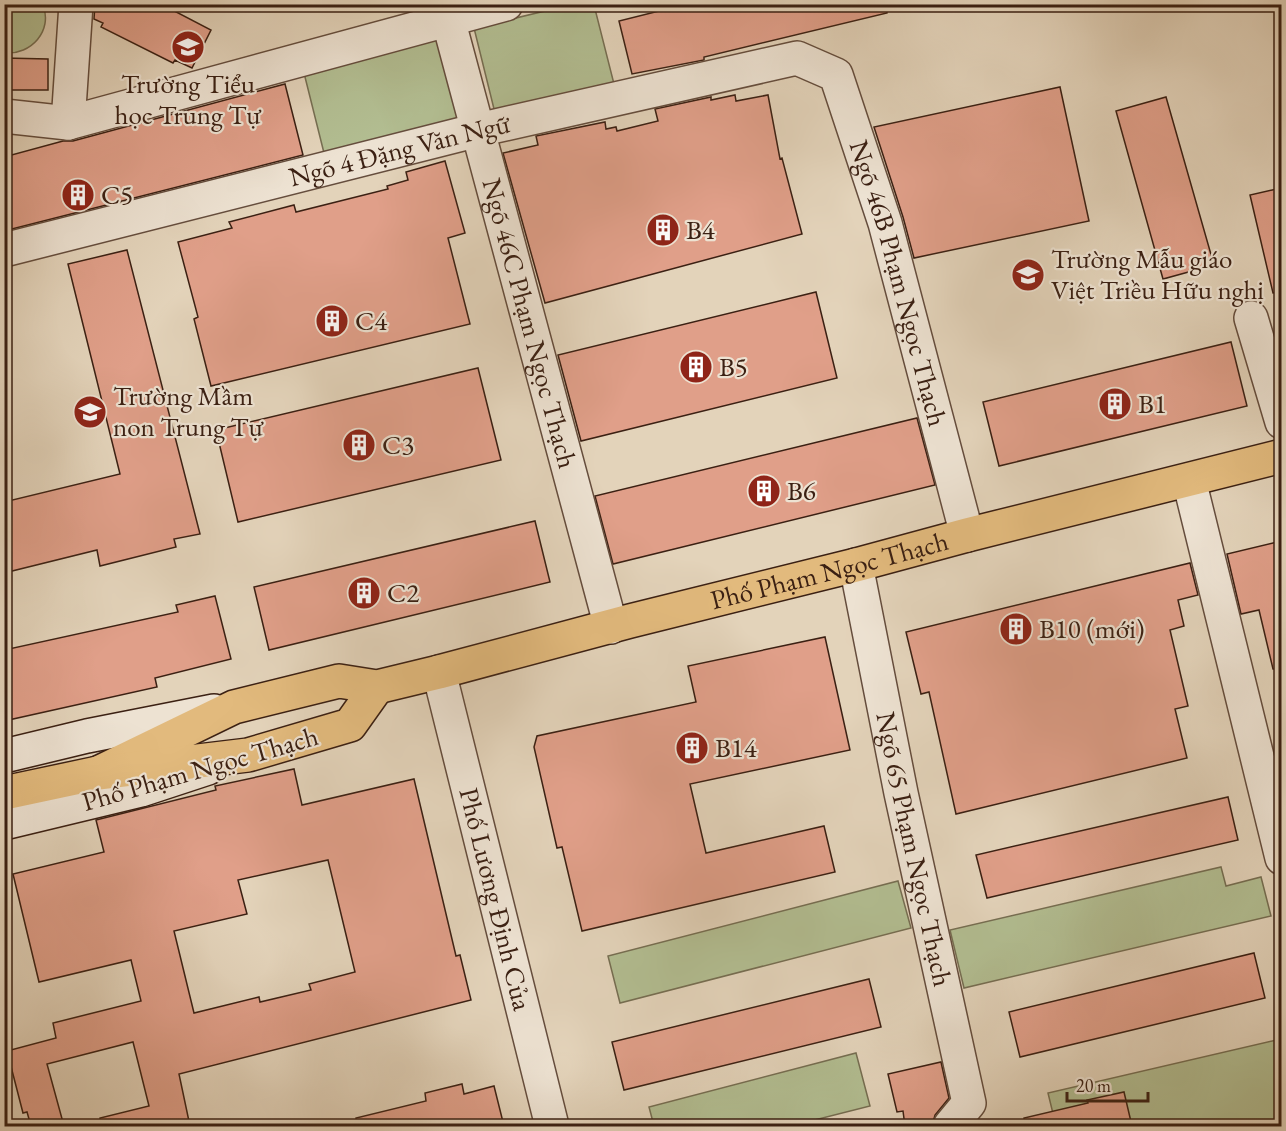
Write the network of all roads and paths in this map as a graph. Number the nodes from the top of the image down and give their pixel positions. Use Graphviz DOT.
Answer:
graph roads {
  1 [pos="76,4"];
  2 [pos="506,4"];
  3 [pos="448,20"];
  4 [pos="797,58"];
  5 [pos="4,116"];
  6 [pos="68,123"];
  7 [pos="478,130"];
  8 [pos="4,250"];
  9 [pos="1251,318"];
  10 [pos="1281,422"];
  11 [pos="1281,456"];
  12 [pos="1189,480"];
  13 [pos="967,535"];
  14 [pos="856,565"];
  15 [pos="611,627"];
  16 [pos="439,672"];
  17 [pos="377,687"];
  18 [pos="234,707"];
  19 [pos="248,755"];
  20 [pos="4,756"];
  21 [pos="98,772"];
  22 [pos="4,794"];
  23 [pos="4,823"];
  24 [pos="1281,858"];
  25 [pos="552,1126"];
  26 [pos="950,1126"];
  1 -- 6 [label="street"];
  2 -- 3 [label="street"];
  3 -- 6 [label="street"];
  3 -- 7 [label="street, Ngõ 46C Phạm Ngọc Thạch"];
  4 -- 7 [label="street, Ngõ 4 Đặng Văn Ngữ"];
  4 -- 13 [label="street, Ngõ 46B Phạm Ngọc Thạch"];
  5 -- 6 [label="street"];
  7 -- 8 [label="street, Ngõ 4 Đặng Văn Ngữ"];
  7 -- 15 [label="street, Ngõ 46C Phạm Ngọc Thạch"];
  9 -- 10 [label="street"];
  11 -- 12 [label="main road, Phố Phạm Ngọc Thạch"];
  12 -- 13 [label="main road, Phố Phạm Ngọc Thạch"];
  12 -- 24 [label="street"];
  13 -- 14 [label="main road, Phố Phạm Ngọc Thạch"];
  14 -- 15 [label="main road, Phố Phạm Ngọc Thạch"];
  14 -- 26 [label="street, Ngõ 65 Phạm Ngọc Thạch"];
  15 -- 16 [label="main road, Phố Phạm Ngọc Thạch"];
  16 -- 17 [label="main road, Phố Phạm Ngọc Thạch"];
  16 -- 25 [label="street, Phố Lương Định Của"];
  17 -- 18 [label="main road, Phố Phạm Ngọc Thạch"];
  17 -- 19 [label="main road, Phố Phạm Ngọc Thạch"];
  18 -- 20 [label="street, Phố Phạm Ngọc Thạch"];
  18 -- 21 [label="main road"];
  19 -- 21 [label="main road"];
  19 -- 23 [label="street, Phố Phạm Ngọc Thạch"];
  21 -- 22 [label="main road"];
}
